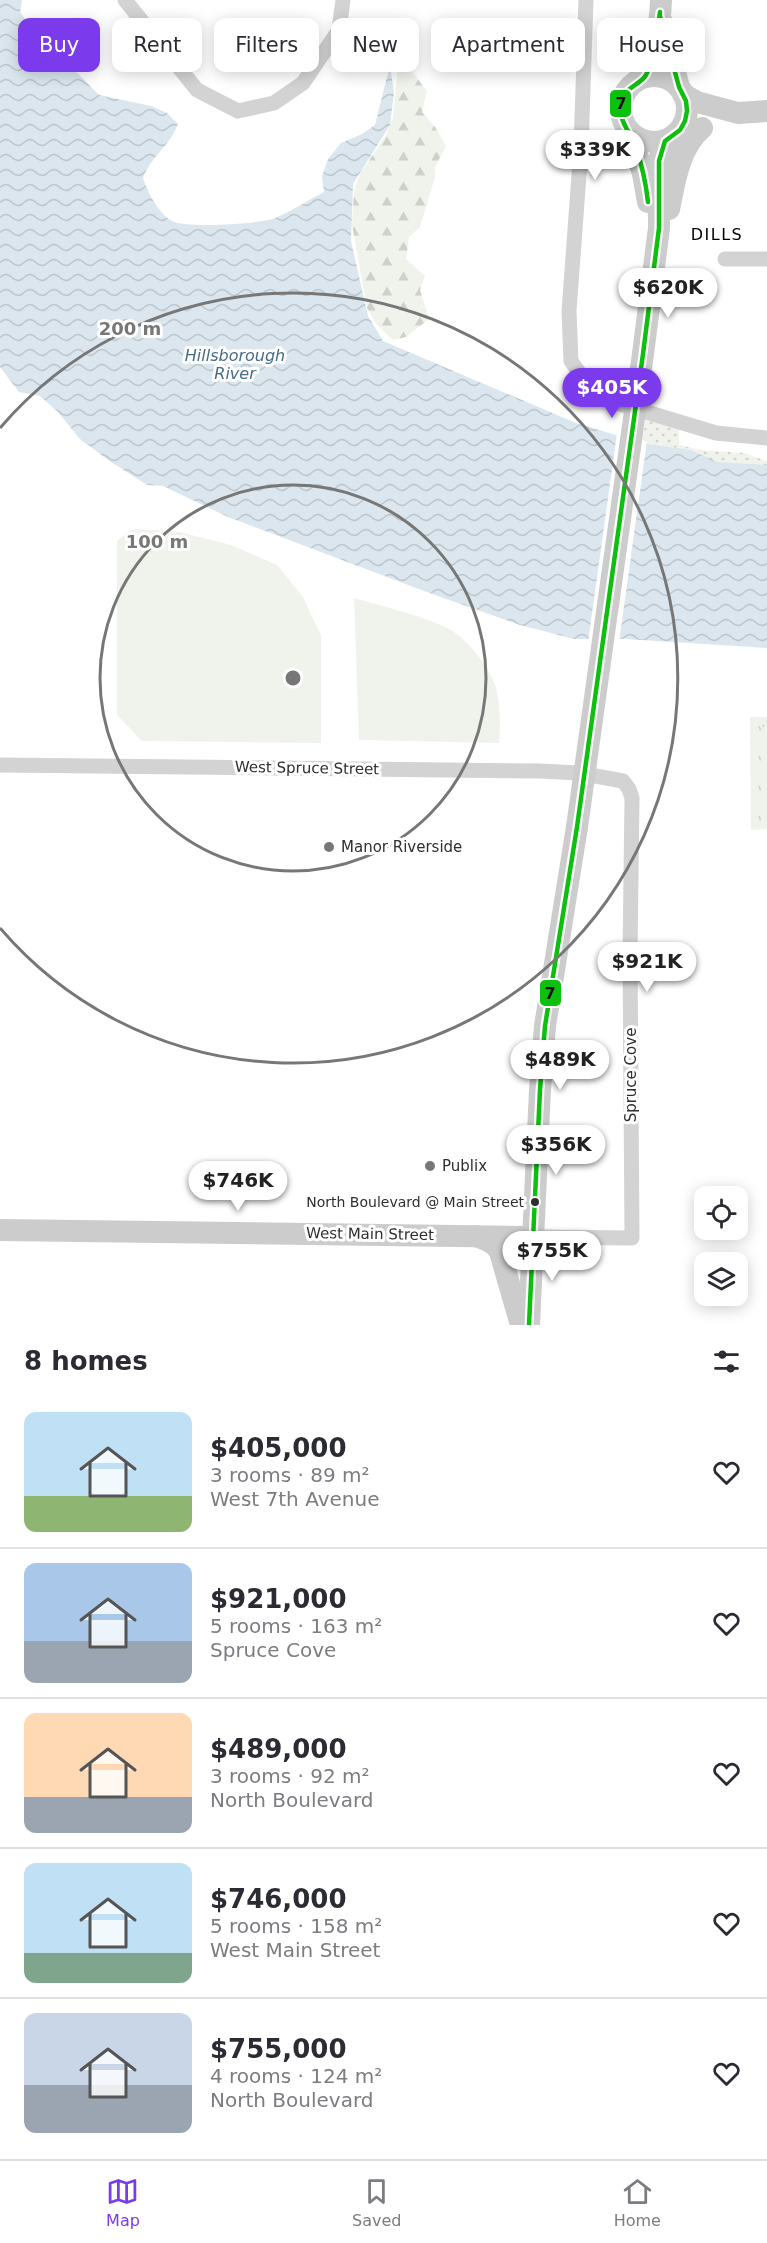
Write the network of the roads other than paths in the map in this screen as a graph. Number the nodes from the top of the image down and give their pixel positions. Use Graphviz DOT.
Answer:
graph roads {
  1 [pos="124,0"];
  2 [pos="343,0"];
  3 [pos="586,0"];
  4 [pos="660,8"];
  5 [pos="645,77"];
  6 [pos="681,91"];
  7 [pos="767,111"];
  8 [pos="738,113"];
  9 [pos="702,128"];
  10 [pos="631,134"];
  11 [pos="669,138"];
  12 [pos="655,247"];
  13 [pos="725,259"];
  14 [pos="767,259"];
  15 [pos="767,438"];
  16 [pos="0,765"];
  17 [pos="614,778"];
  18 [pos="0,1230"];
  19 [pos="475,1235"];
  20 [pos="534,1237"];
  21 [pos="632,1238"];
  22 [pos="522,1325"];
  23 [pos="529,1325"];
  1 -- 2 [label="street"];
  3 -- 15 [label="street"];
  4 -- 5 [label="street"];
  4 -- 6 [label="street"];
  5 -- 6 [label="street"];
  5 -- 10 [label="street"];
  6 -- 8 [label="street"];
  6 -- 11 [label="street"];
  7 -- 8 [label="street"];
  8 -- 9 [label="street"];
  9 -- 11 [label="street"];
  9 -- 12 [label="street"];
  10 -- 11 [label="street"];
  10 -- 12 [label="street"];
  11 -- 12 [label="street"];
  12 -- 20 [label="street, bridge"];
  13 -- 14 [label="street"];
  16 -- 17 [label="street, West Spruce Street"];
  17 -- 21 [label="street, Spruce Cove"];
  18 -- 19 [label="street, West Main Street"];
  19 -- 20 [label="street, West Main Street"];
  19 -- 22 [label="street"];
  20 -- 21 [label="street, West Main Street"];
  20 -- 23 [label="street"];
}
